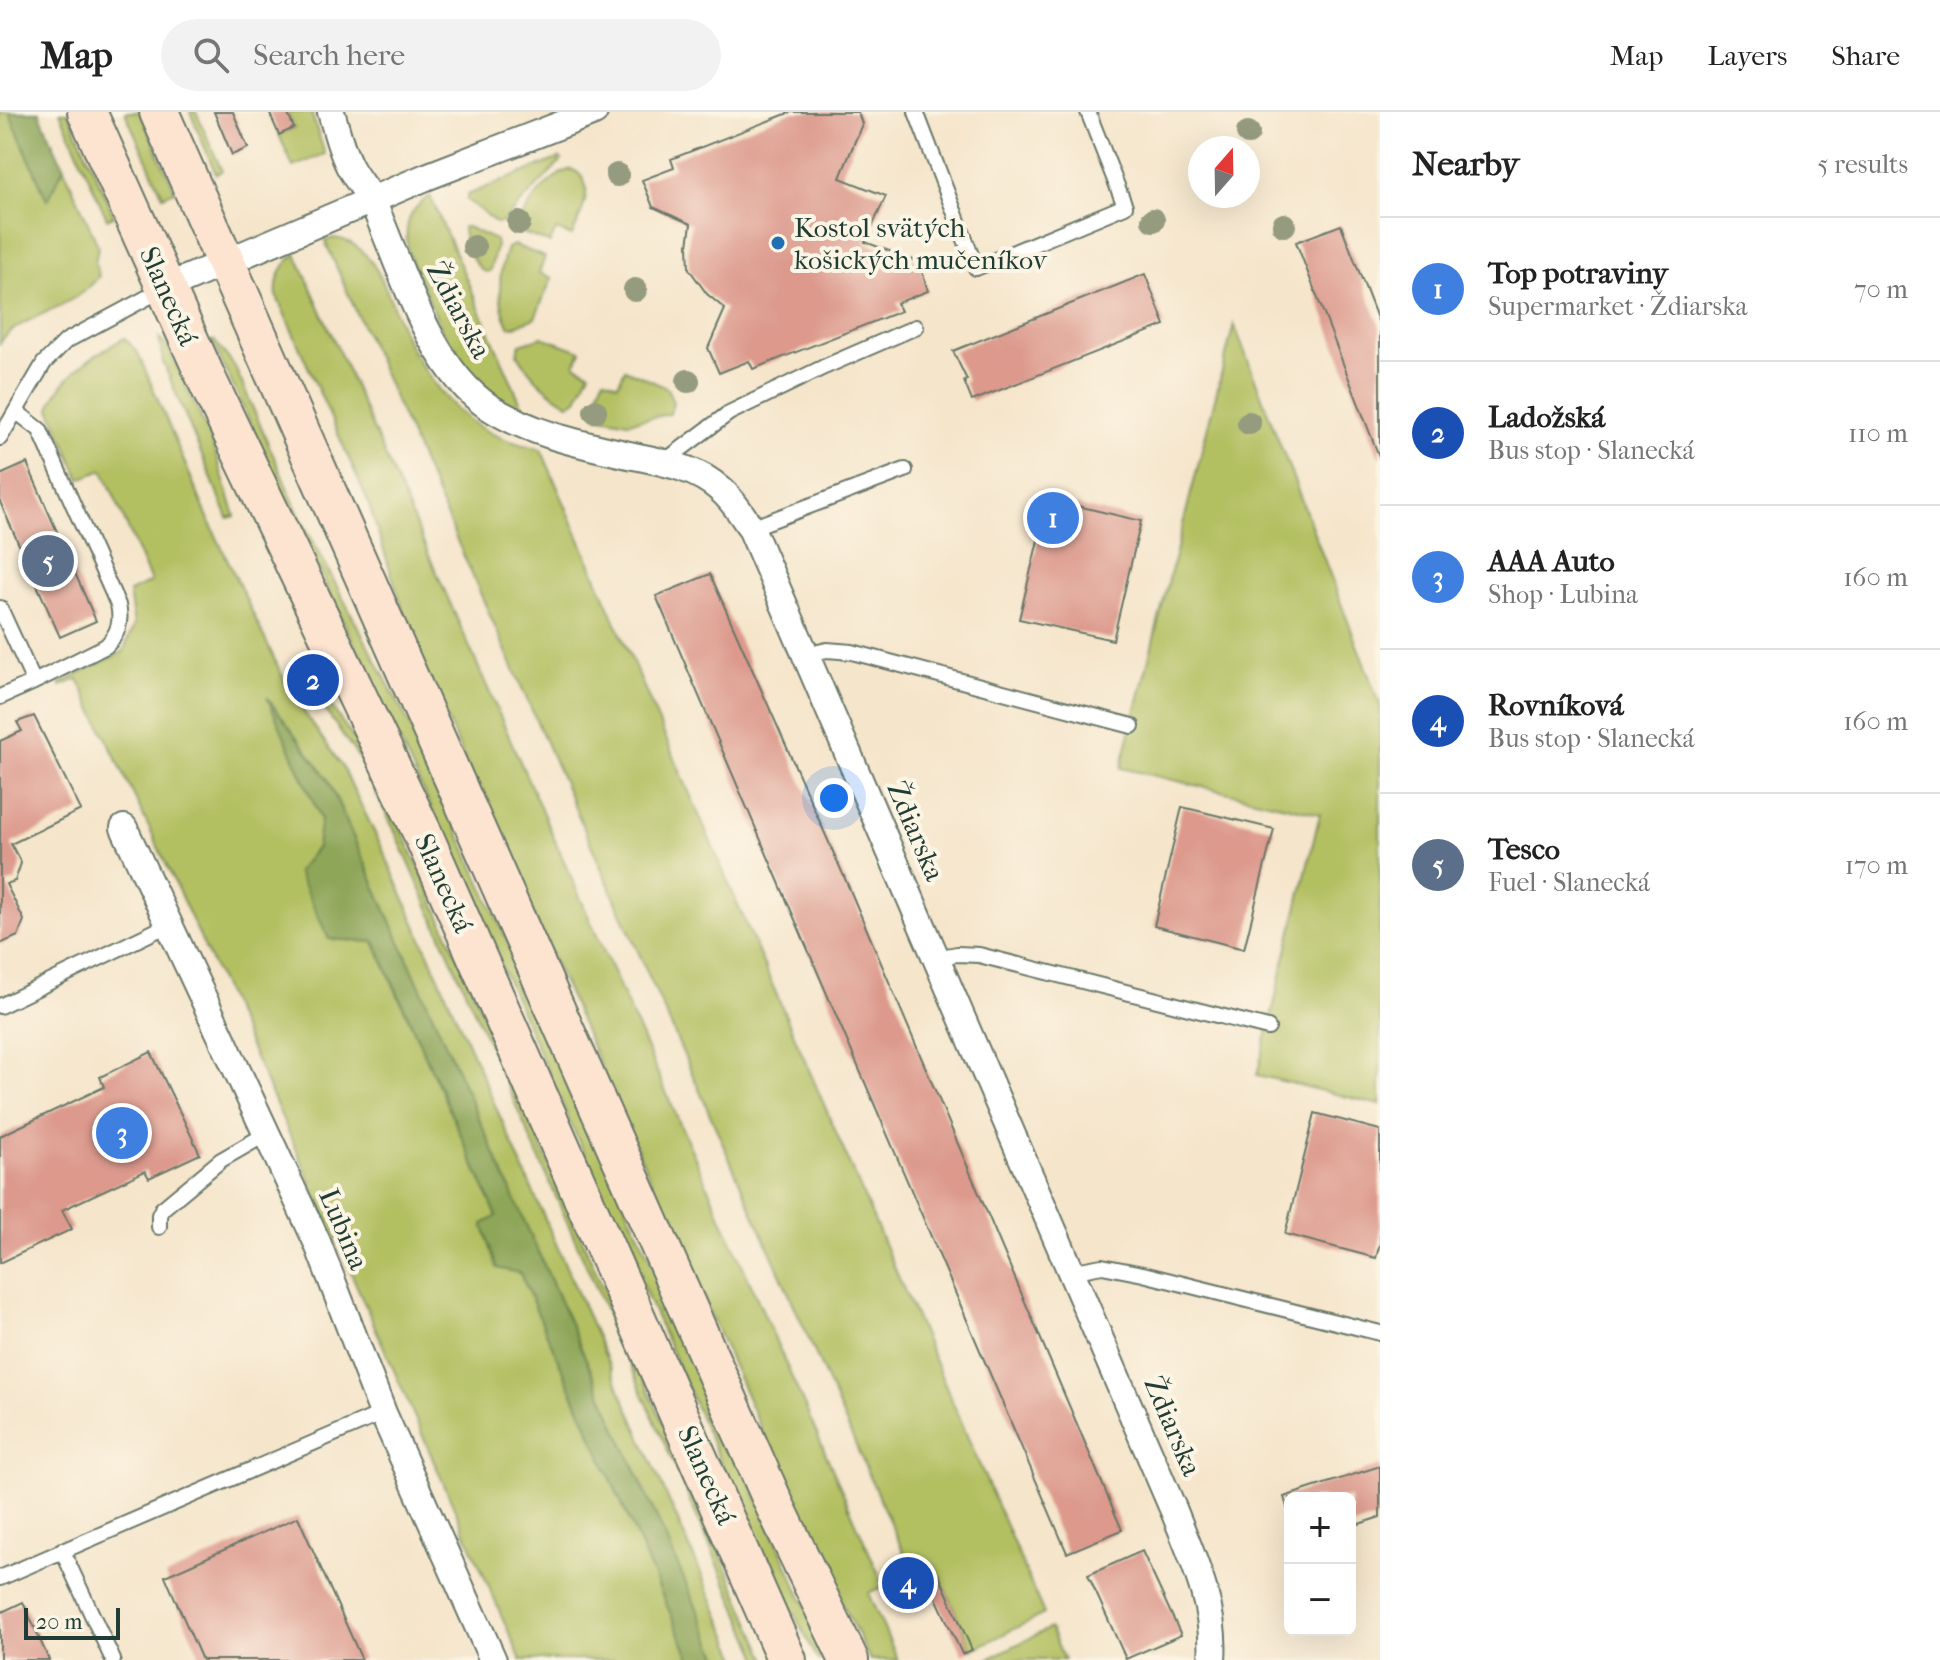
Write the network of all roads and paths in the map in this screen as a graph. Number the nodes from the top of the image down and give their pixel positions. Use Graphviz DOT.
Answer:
graph roads {
  1 [pos="87,112"];
  2 [pos="159,112"];
  3 [pos="331,112"];
  4 [pos="594,112"];
  5 [pos="916,112"];
  6 [pos="1088,112"];
  7 [pos="372,200"];
  8 [pos="225,261"];
  9 [pos="165,288"];
  10 [pos="916,327"];
  11 [pos="17,412"];
  12 [pos="0,438"];
  13 [pos="665,461"];
  14 [pos="905,470"];
  15 [pos="751,528"];
  16 [pos="0,608"];
  17 [pos="805,655"];
  18 [pos="34,682"];
  19 [pos="0,697"];
  20 [pos="1132,726"];
  21 [pos="124,828"];
  22 [pos="168,925"];
  23 [pos="936,958"];
  24 [pos="0,1006"];
  25 [pos="1268,1028"];
  26 [pos="266,1134"];
  27 [pos="159,1227"];
  28 [pos="1070,1272"];
  29 [pos="1380,1333"];
  30 [pos="383,1413"];
  31 [pos="62,1550"];
  32 [pos="0,1578"];
  33 [pos="113,1660"];
  34 [pos="493,1660"];
  35 [pos="787,1660"];
  36 [pos="849,1660"];
  37 [pos="1212,1660"];
  1 -- 9 [label="main road, Slanecká"];
  2 -- 8 [label="main road, Slanecká"];
  3 -- 7 [label="street, Ždiarska"];
  4 -- 7 [label="street"];
  5 -- 6 [label="lane"];
  7 -- 8 [label="street"];
  7 -- 13 [label="street, Ždiarska"];
  8 -- 9 [label="street"];
  8 -- 36 [label="main road, Slanecká"];
  9 -- 11 [label="lane"];
  9 -- 35 [label="main road, Slanecká"];
  10 -- 13 [label="lane"];
  11 -- 12 [label="lane"];
  11 -- 18 [label="lane"];
  13 -- 15 [label="street, Ždiarska"];
  14 -- 15 [label="lane"];
  15 -- 17 [label="street, Ždiarska"];
  16 -- 18 [label="lane"];
  17 -- 20 [label="lane"];
  17 -- 23 [label="street, Ždiarska"];
  18 -- 19 [label="lane"];
  21 -- 22 [label="street, Lubina"];
  22 -- 24 [label="lane"];
  22 -- 26 [label="street, Lubina"];
  23 -- 25 [label="lane"];
  23 -- 28 [label="street, Ždiarska"];
  26 -- 27 [label="lane"];
  26 -- 30 [label="street, Lubina"];
  28 -- 29 [label="lane"];
  28 -- 37 [label="street, Ždiarska"];
  30 -- 31 [label="lane"];
  30 -- 34 [label="street, Lubina"];
  31 -- 32 [label="lane"];
  31 -- 33 [label="lane"];
}
